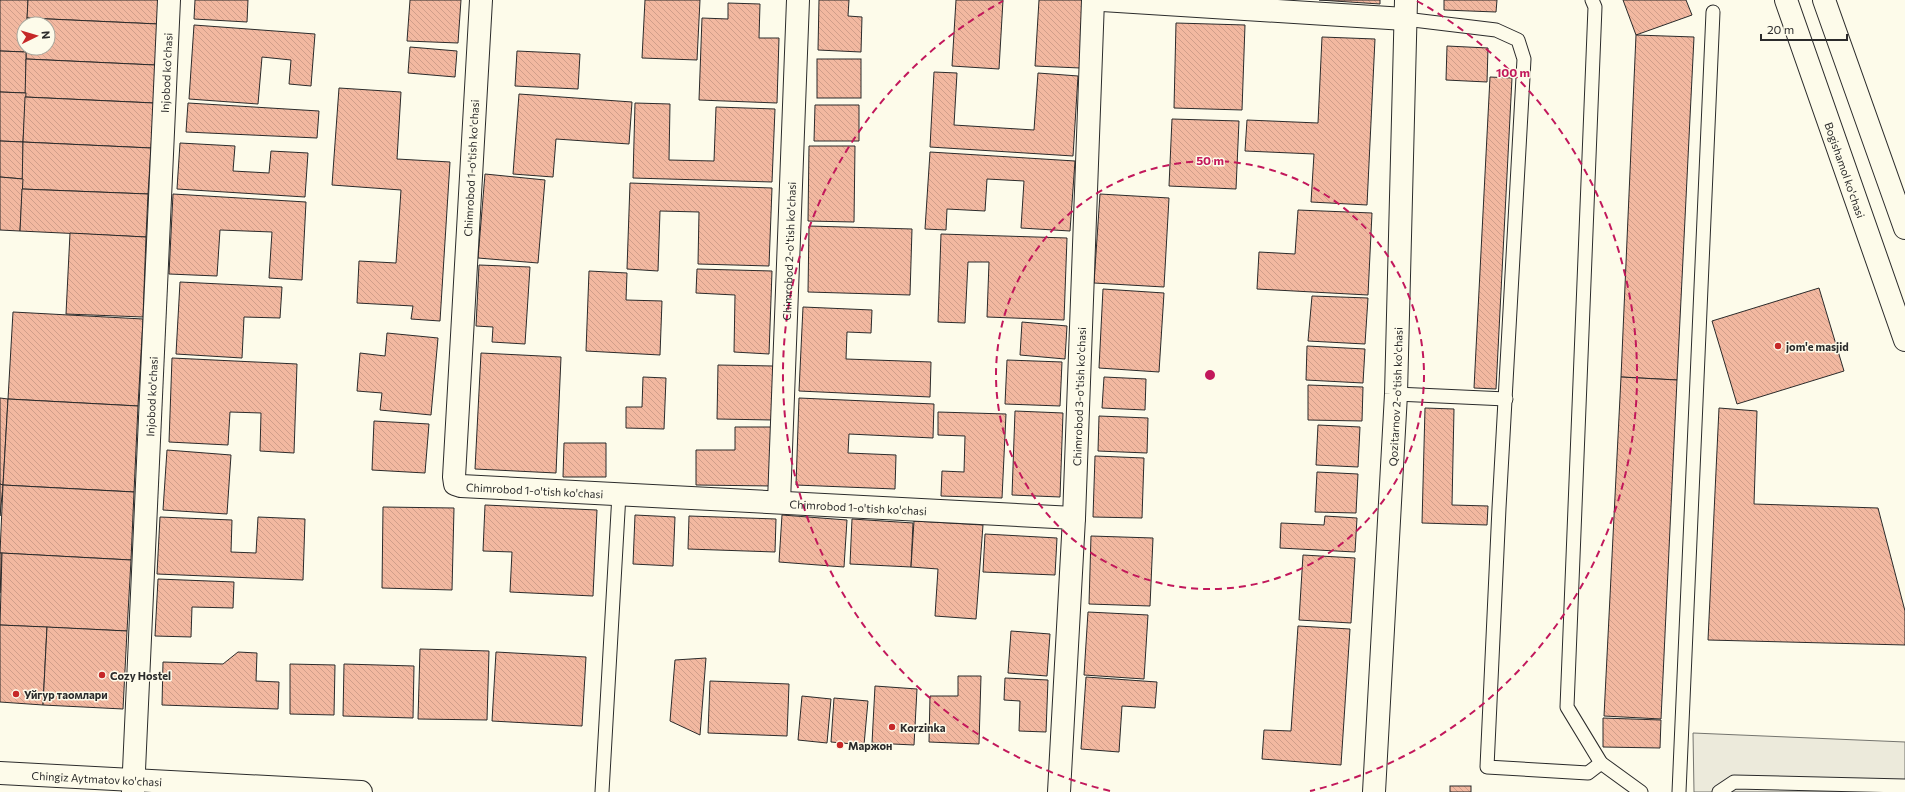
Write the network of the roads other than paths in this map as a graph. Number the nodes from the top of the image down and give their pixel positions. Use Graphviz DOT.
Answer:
graph roads {
  1 [pos="169,0"];
  2 [pos="481,0"];
  3 [pos="798,0"];
  4 [pos="1093,0"];
  5 [pos="1102,0"];
  6 [pos="1592,0"];
  7 [pos="1786,0"];
  8 [pos="1824,0"];
  9 [pos="1405,10"];
  10 [pos="1713,12"];
  11 [pos="1905,228"];
  12 [pos="1905,340"];
  13 [pos="1396,394"];
  14 [pos="1506,399"];
  15 [pos="619,494"];
  16 [pos="779,502"];
  17 [pos="1074,518"];
  18 [pos="1601,763"];
  19 [pos="0,773"];
  20 [pos="133,786"];
  21 [pos="1905,786"];
  22 [pos="361,792"];
  23 [pos="602,792"];
  24 [pos="1059,792"];
  25 [pos="1374,792"];
  26 [pos="1641,792"];
  27 [pos="1679,792"];
  28 [pos="1719,792"];
  1 -- 20 [label="street, Injobod ko'chasi"];
  2 -- 15 [label="street, Chimrobod 1-o'tish ko'chasi"];
  3 -- 16 [label="street, Chimrobod 2-o'tish ko'chasi"];
  4 -- 17 [label="street, Chimrobod 3-o'tish ko'chasi"];
  5 -- 9 [label="street"];
  6 -- 18 [label="lane"];
  7 -- 12 [label="street, Bogishamol ko'chasi"];
  8 -- 11 [label="street"];
  9 -- 13 [label="street, Qozitarnov 2-o'tish ko'chasi"];
  9 -- 14 [label="lane"];
  10 -- 27 [label="lane"];
  13 -- 14 [label="lane"];
  13 -- 25 [label="street, Qozitarnov 2-o'tish ko'chasi"];
  14 -- 18 [label="lane"];
  15 -- 16 [label="street, Chimrobod 1-o'tish ko'chasi"];
  15 -- 23 [label="lane"];
  16 -- 17 [label="street, Chimrobod 1-o'tish ko'chasi"];
  17 -- 24 [label="street, Chimrobod 3-o'tish ko'chasi"];
  18 -- 26 [label="lane"];
  19 -- 20 [label="street, Chingiz Aytmatov ko'chasi"];
  20 -- 22 [label="street, Chingiz Aytmatov ko'chasi"];
  21 -- 28 [label="lane"];
}
